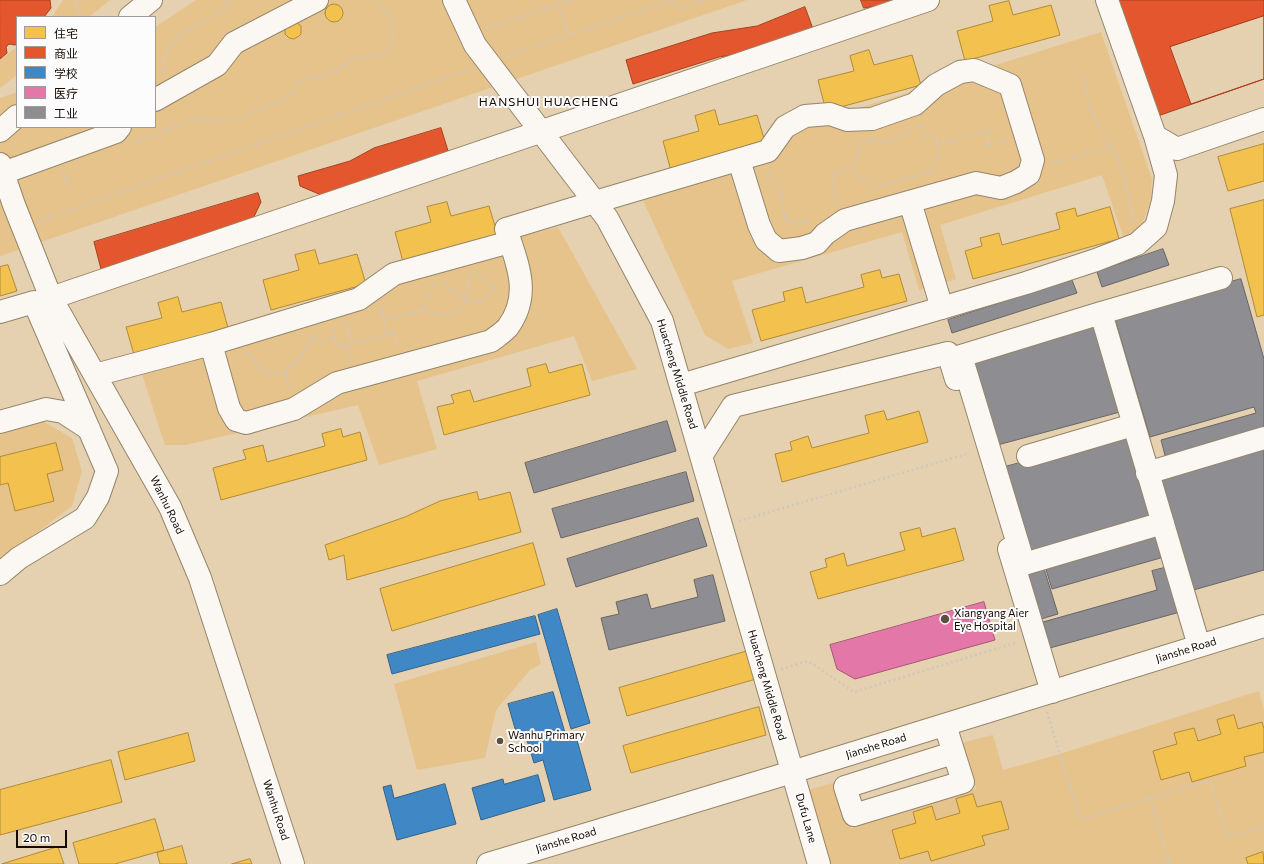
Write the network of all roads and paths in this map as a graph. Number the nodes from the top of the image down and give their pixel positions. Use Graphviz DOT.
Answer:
graph roads {
  1 [pos="75,0"];
  2 [pos="151,0"];
  3 [pos="229,0"];
  4 [pos="317,0"];
  5 [pos="378,0"];
  6 [pos="454,0"];
  7 [pos="573,0"];
  8 [pos="704,0"];
  9 [pos="928,0"];
  10 [pos="1107,0"];
  11 [pos="559,5"];
  12 [pos="80,16"];
  13 [pos="131,16"];
  14 [pos="470,34"];
  15 [pos="568,35"];
  16 [pos="488,62"];
  17 [pos="1082,74"];
  18 [pos="160,97"];
  19 [pos="16,117"];
  20 [pos="1264,119"];
  21 [pos="118,130"];
  22 [pos="0,131"];
  23 [pos="541,132"];
  24 [pos="1025,135"];
  25 [pos="1155,136"];
  26 [pos="938,145"];
  27 [pos="1112,147"];
  28 [pos="739,160"];
  29 [pos="2,168"];
  30 [pos="854,168"];
  31 [pos="1030,169"];
  32 [pos="595,202"];
  33 [pos="910,202"];
  34 [pos="836,205"];
  35 [pos="816,219"];
  36 [pos="23,226"];
  37 [pos="1130,227"];
  38 [pos="510,242"];
  39 [pos="1221,278"];
  40 [pos="51,298"];
  41 [pos="466,301"];
  42 [pos="942,308"];
  43 [pos="423,310"];
  44 [pos="0,312"];
  45 [pos="1101,313"];
  46 [pos="327,318"];
  47 [pos="383,320"];
  48 [pos="346,322"];
  49 [pos="339,324"];
  50 [pos="237,336"];
  51 [pos="312,337"];
  52 [pos="335,338"];
  53 [pos="211,344"];
  54 [pos="346,345"];
  55 [pos="402,365"];
  56 [pos="95,375"];
  57 [pos="354,378"];
  58 [pos="681,385"];
  59 [pos="0,422"];
  60 [pos="1134,425"];
  61 [pos="89,429"];
  62 [pos="1264,438"];
  63 [pos="978,451"];
  64 [pos="701,456"];
  65 [pos="1028,456"];
  66 [pos="1147,473"];
  67 [pos="1162,523"];
  68 [pos="721,527"];
  69 [pos="0,574"];
  70 [pos="1263,629"];
  71 [pos="1035,637"];
  72 [pos="1199,646"];
  73 [pos="764,674"];
  74 [pos="1047,693"];
  75 [pos="945,725"];
  76 [pos="953,753"];
  77 [pos="792,772"];
  78 [pos="1150,798"];
  79 [pos="1264,826"];
  80 [pos="293,864"];
  81 [pos="488,864"];
  82 [pos="819,864"];
  83 [pos="1158,864"];
  1 -- 12 [label="path"];
  2 -- 13 [label="street"];
  3 -- 18 [label="path"];
  4 -- 18 [label="street"];
  5 -- 21 [label="path"];
  6 -- 14 [label="street, Huacheng Middle Road"];
  7 -- 11 [label="path"];
  8 -- 15 [label="path"];
  9 -- 23 [label="street"];
  10 -- 25 [label="street"];
  11 -- 14 [label="path"];
  11 -- 15 [label="path"];
  14 -- 16 [label="street, Huacheng Middle Road"];
  15 -- 16 [label="path"];
  16 -- 23 [label="street, Huacheng Middle Road"];
  16 -- 36 [label="path"];
  17 -- 27 [label="path"];
  19 -- 22 [label="street"];
  20 -- 25 [label="street"];
  21 -- 29 [label="street"];
  23 -- 32 [label="street, Huacheng Middle Road"];
  23 -- 40 [label="street"];
  24 -- 26 [label="path"];
  24 -- 28 [label="street"];
  24 -- 31 [label="street"];
  25 -- 42 [label="street"];
  26 -- 30 [label="path"];
  26 -- 30 [label="path"];
  27 -- 31 [label="path"];
  27 -- 37 [label="path"];
  28 -- 32 [label="street"];
  28 -- 33 [label="street"];
  28 -- 35 [label="path"];
  29 -- 36 [label="street, Wanhu Road"];
  30 -- 34 [label="path"];
  31 -- 33 [label="street"];
  32 -- 38 [label="street"];
  32 -- 58 [label="street, Huacheng Middle Road"];
  33 -- 42 [label="street"];
  36 -- 40 [label="street, Wanhu Road"];
  38 -- 46 [label="street"];
  38 -- 55 [label="street"];
  39 -- 45 [label="street"];
  40 -- 56 [label="street, Wanhu Road"];
  41 -- 41 [label="path"];
  41 -- 43 [label="path"];
  41 -- 43 [label="path"];
  42 -- 58 [label="street"];
  43 -- 47 [label="path"];
  44 -- 61 [label="street"];
  45 -- 60 [label="street"];
  45 -- 67 [label="street"];
  46 -- 50 [label="street"];
  46 -- 51 [label="path"];
  46 -- 52 [label="path"];
  48 -- 49 [label="path"];
  50 -- 51 [label="path"];
  50 -- 53 [label="street"];
  51 -- 52 [label="path"];
  52 -- 54 [label="path"];
  53 -- 56 [label="street"];
  53 -- 57 [label="street"];
  54 -- 55 [label="path"];
  54 -- 57 [label="path"];
  55 -- 57 [label="street"];
  56 -- 80 [label="street, Wanhu Road"];
  58 -- 64 [label="street, Huacheng Middle Road"];
  59 -- 61 [label="street"];
  60 -- 65 [label="street"];
  60 -- 66 [label="street"];
  61 -- 69 [label="street"];
  62 -- 66 [label="street"];
  63 -- 64 [label="street"];
  63 -- 68 [label="path"];
  63 -- 71 [label="street"];
  64 -- 68 [label="street, Huacheng Middle Road"];
  66 -- 67 [label="street"];
  67 -- 72 [label="street"];
  68 -- 73 [label="street, Huacheng Middle Road"];
  70 -- 72 [label="street, Jianshe Road"];
  71 -- 73 [label="path"];
  71 -- 74 [label="street"];
  72 -- 74 [label="street, Jianshe Road"];
  73 -- 77 [label="street, Huacheng Middle Road"];
  74 -- 75 [label="street, Jianshe Road"];
  74 -- 78 [label="path"];
  75 -- 76 [label="street"];
  75 -- 77 [label="street, Jianshe Road"];
  76 -- 76 [label="street"];
  77 -- 81 [label="street, Jianshe Road"];
  77 -- 82 [label="street, Dufu Lane"];
  78 -- 79 [label="path"];
  78 -- 83 [label="path"];
}
